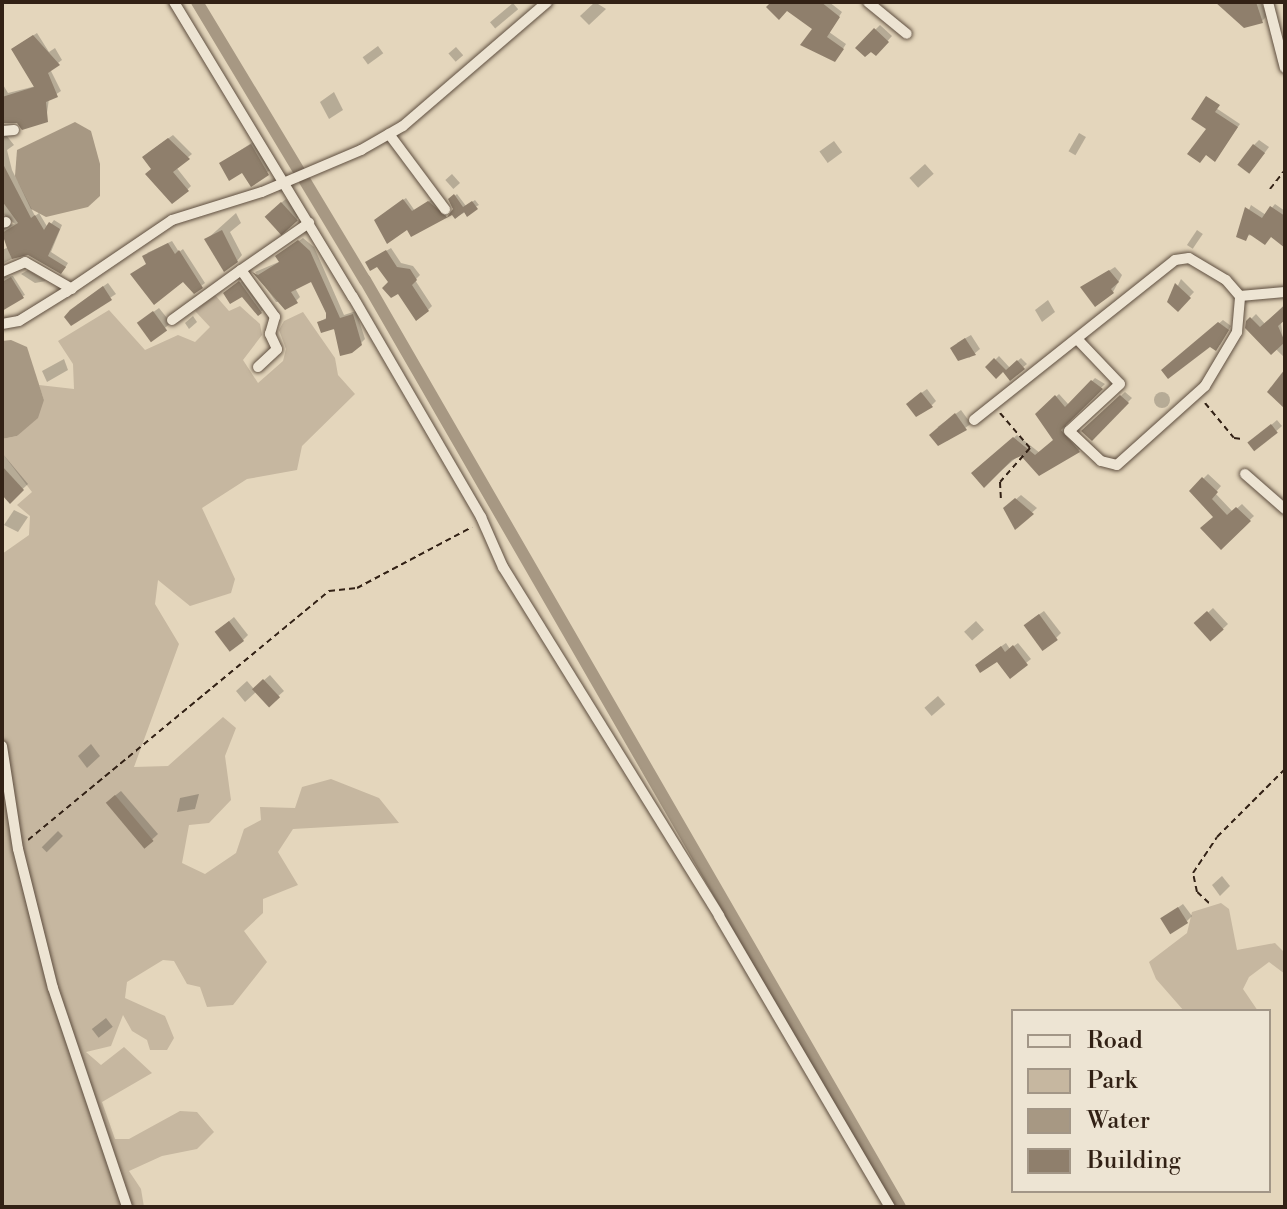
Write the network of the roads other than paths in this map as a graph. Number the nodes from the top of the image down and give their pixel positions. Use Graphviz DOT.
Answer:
graph roads {
  1 [pos="174,2"];
  2 [pos="547,2"];
  3 [pos="868,2"];
  4 [pos="1268,2"];
  5 [pos="907,34"];
  6 [pos="1285,68"];
  7 [pos="14,130"];
  8 [pos="2,131"];
  9 [pos="389,134"];
  10 [pos="289,179"];
  11 [pos="445,209"];
  12 [pos="309,223"];
  13 [pos="241,270"];
  14 [pos="2,272"];
  15 [pos="72,289"];
  16 [pos="1285,292"];
  17 [pos="1240,296"];
  18 [pos="172,320"];
  19 [pos="2,324"];
  20 [pos="1079,341"];
  21 [pos="258,367"];
  22 [pos="974,420"];
  23 [pos="1245,474"];
  24 [pos="1285,509"];
  25 [pos="2,746"];
  26 [pos="127,1207"];
  27 [pos="890,1207"];
  1 -- 10 [label="street"];
  2 -- 9 [label="street"];
  3 -- 5 [label="street"];
  4 -- 6 [label="street"];
  7 -- 8 [label="street"];
  9 -- 10 [label="street"];
  9 -- 11 [label="street"];
  10 -- 12 [label="street"];
  10 -- 15 [label="street"];
  12 -- 13 [label="street"];
  12 -- 27 [label="street"];
  13 -- 18 [label="street"];
  13 -- 21 [label="street"];
  14 -- 15 [label="street"];
  15 -- 19 [label="street"];
  16 -- 17 [label="street"];
  17 -- 20 [label="street"];
  17 -- 20 [label="street"];
  20 -- 22 [label="street"];
  23 -- 24 [label="street"];
  25 -- 26 [label="street"];
}
